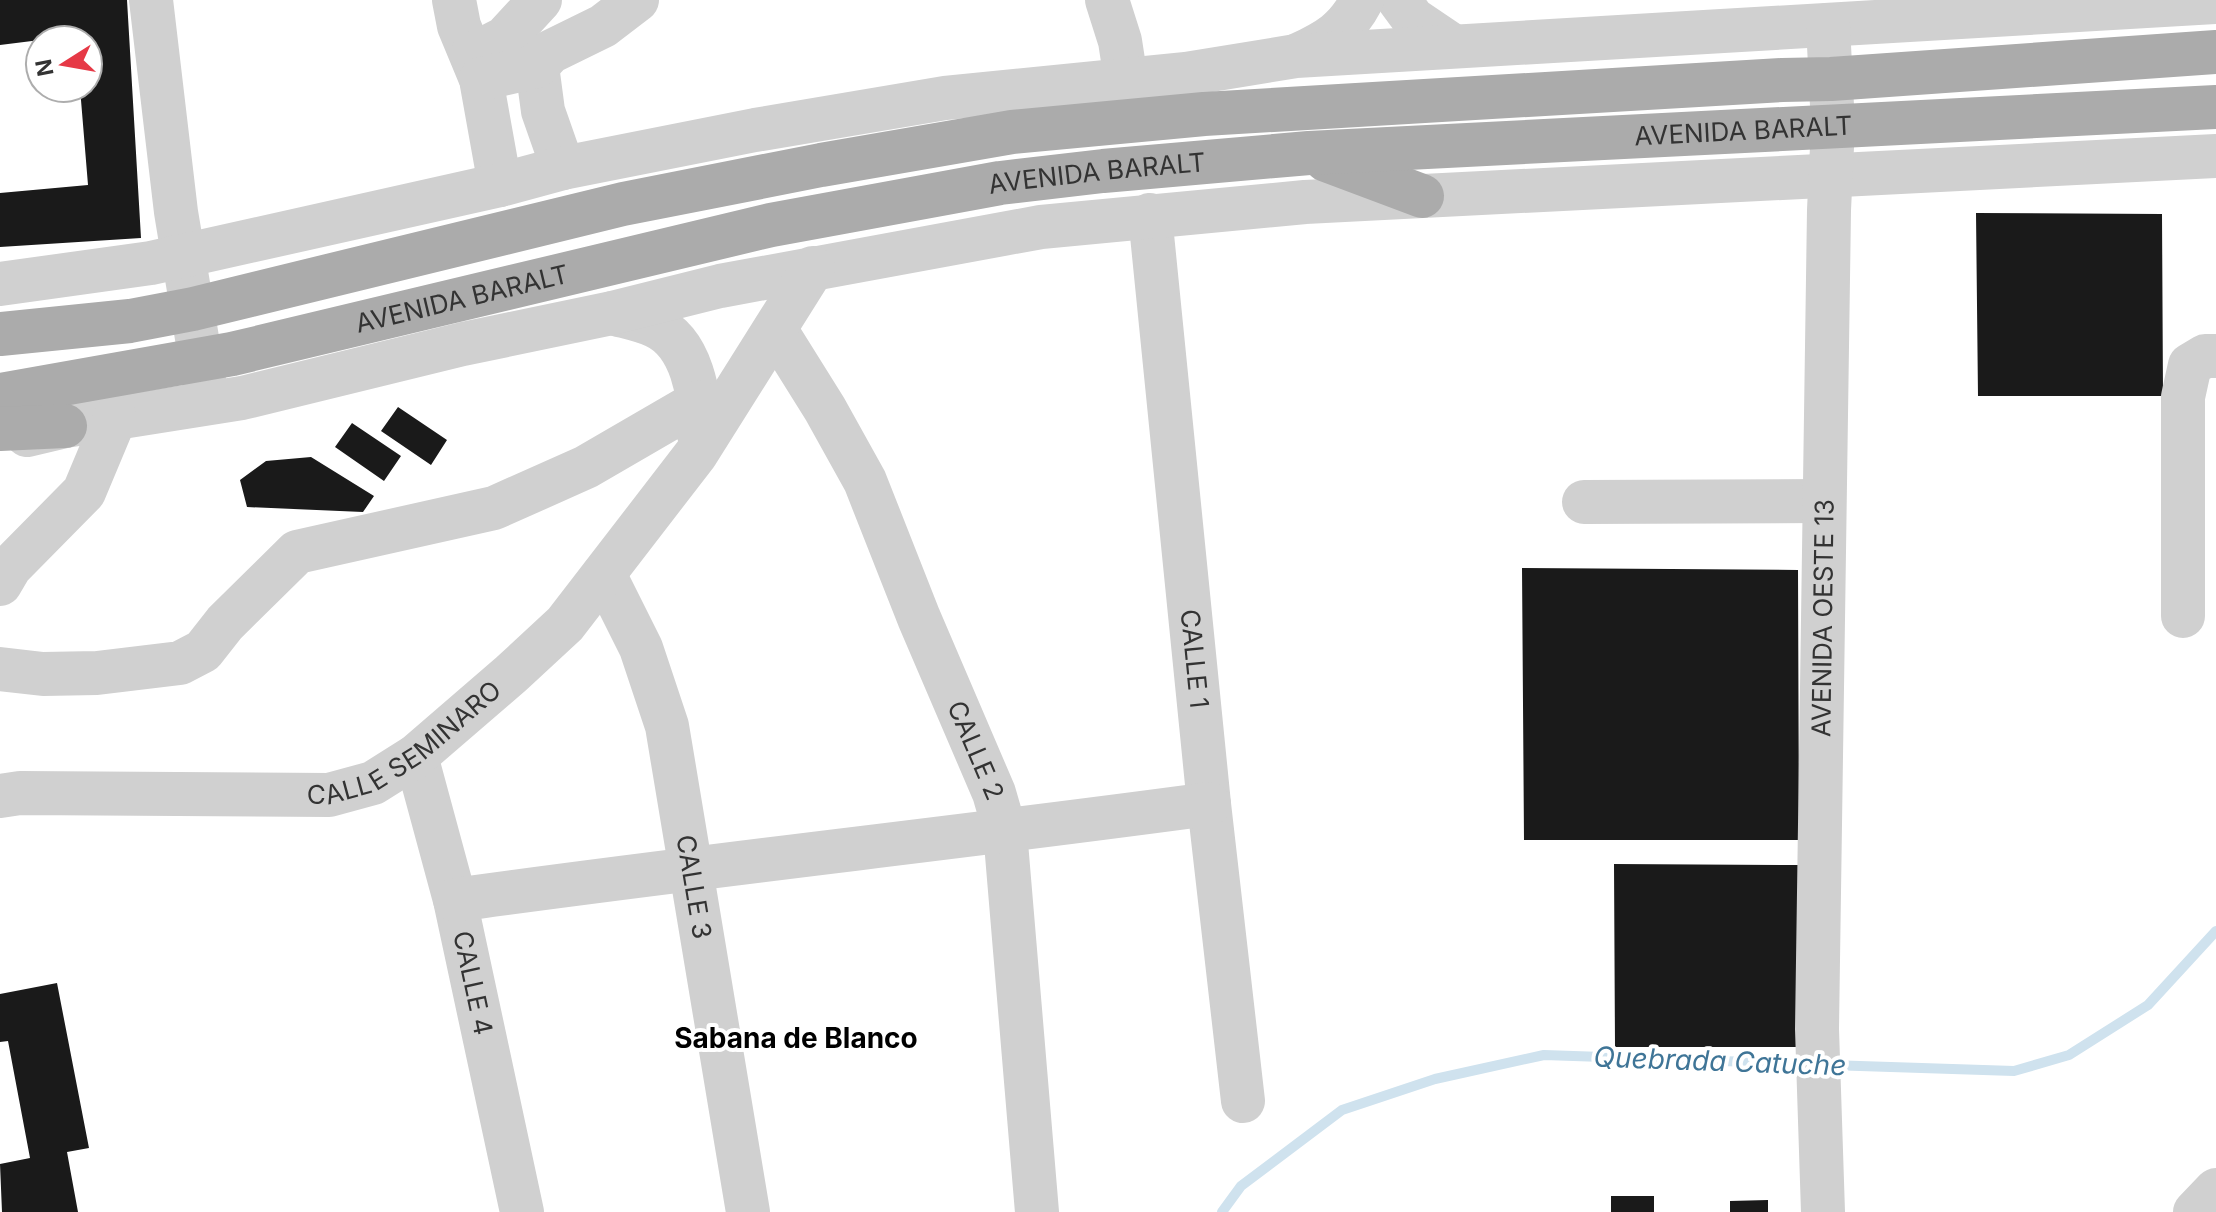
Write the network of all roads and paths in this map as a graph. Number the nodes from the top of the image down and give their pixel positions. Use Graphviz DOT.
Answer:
graph roads {
  1 [pos="151,0"];
  2 [pos="454,0"];
  3 [pos="540,0"];
  4 [pos="637,0"];
  5 [pos="1107,0"];
  6 [pos="1362,0"];
  7 [pos="1399,0"];
  8 [pos="2216,2"];
  9 [pos="1926,10"];
  10 [pos="1828,25"];
  11 [pos="1453,46"];
  12 [pos="2216,52"];
  13 [pos="1296,56"];
  14 [pos="537,66"];
  15 [pos="477,67"];
  16 [pos="1831,79"];
  17 [pos="1126,80"];
  18 [pos="2216,107"];
  19 [pos="1833,126"];
  20 [pos="1309,153"];
  21 [pos="2216,156"];
  22 [pos="563,168"];
  23 [pos="1830,177"];
  24 [pos="500,185"];
  25 [pos="1422,196"];
  26 [pos="1150,215"];
  27 [pos="184,255"];
  28 [pos="813,268"];
  29 [pos="0,284"];
  30 [pos="193,309"];
  31 [pos="612,313"];
  32 [pos="775,329"];
  33 [pos="0,334"];
  34 [pos="2216,356"];
  35 [pos="202,359"];
  36 [pos="0,395"];
  37 [pos="698,402"];
  38 [pos="208,405"];
  39 [pos="115,418"];
  40 [pos="65,426"];
  41 [pos="0,429"];
  42 [pos="0,442"];
  43 [pos="696,454"];
  44 [pos="1824,501"];
  45 [pos="1584,502"];
  46 [pos="604,574"];
  47 [pos="0,584"];
  48 [pos="2183,616"];
  49 [pos="0,669"];
  50 [pos="416,756"];
  51 [pos="0,796"];
  52 [pos="1209,804"];
  53 [pos="1005,831"];
  54 [pos="690,867"];
  55 [pos="455,900"];
  56 [pos="1243,1101"];
  57 [pos="2216,1190"];
  58 [pos="522,1212"];
  59 [pos="748,1212"];
  60 [pos="1037,1212"];
  61 [pos="1823,1212"];
  62 [pos="2195,1212"];
  1 -- 27 [label="street"];
  2 -- 15 [label="street"];
  3 -- 15 [label="street"];
  4 -- 14 [label="street"];
  5 -- 17 [label="street"];
  6 -- 13 [label="street"];
  7 -- 11 [label="street"];
  8 -- 9 [label="street"];
  9 -- 10 [label="street"];
  10 -- 11 [label="street"];
  10 -- 16 [label="street, AVENIDA OESTE 13"];
  11 -- 13 [label="street"];
  12 -- 16 [label="main road, AVENIDA BARALT"];
  13 -- 17 [label="street"];
  14 -- 15 [label="street"];
  14 -- 22 [label="street"];
  15 -- 24 [label="street"];
  16 -- 19 [label="street, AVENIDA OESTE 13"];
  16 -- 30 [label="main road, AVENIDA BARALT"];
  17 -- 22 [label="street"];
  18 -- 19 [label="main road, AVENIDA BARALT"];
  19 -- 20 [label="main road, AVENIDA BARALT"];
  19 -- 23 [label="street, AVENIDA OESTE 13"];
  20 -- 25 [label="main road"];
  20 -- 35 [label="main road, AVENIDA BARALT"];
  21 -- 23 [label="street, AVENIDA BARALT"];
  22 -- 24 [label="street"];
  23 -- 25 [label="street, AVENIDA BARALT"];
  23 -- 44 [label="street, AVENIDA OESTE 13"];
  24 -- 27 [label="street"];
  25 -- 26 [label="street, AVENIDA BARALT"];
  26 -- 28 [label="street, AVENIDA BARALT"];
  26 -- 52 [label="street, CALLE 1"];
  27 -- 29 [label="street"];
  27 -- 30 [label="street"];
  28 -- 31 [label="street, AVENIDA BARALT"];
  28 -- 32 [label="street, CALLE SEMINARO"];
  30 -- 33 [label="main road, AVENIDA BARALT"];
  30 -- 35 [label="street"];
  31 -- 37 [label="street"];
  31 -- 38 [label="street, AVENIDA BARALT"];
  32 -- 43 [label="street, CALLE SEMINARO"];
  32 -- 53 [label="street, CALLE 2"];
  34 -- 48 [label="street"];
  35 -- 36 [label="main road, AVENIDA BARALT"];
  35 -- 38 [label="street"];
  37 -- 43 [label="street"];
  37 -- 49 [label="street"];
  38 -- 39 [label="street, AVENIDA BARALT"];
  39 -- 40 [label="street, AVENIDA BARALT"];
  39 -- 47 [label="street"];
  40 -- 41 [label="main road"];
  40 -- 42 [label="street, AVENIDA BARALT"];
  43 -- 46 [label="street, CALLE SEMINARO"];
  44 -- 45 [label="street"];
  44 -- 61 [label="street, AVENIDA OESTE 13"];
  46 -- 50 [label="street, CALLE SEMINARO"];
  46 -- 54 [label="street, CALLE 3"];
  50 -- 51 [label="street, CALLE SEMINARO"];
  50 -- 55 [label="street, CALLE 4"];
  52 -- 53 [label="street"];
  52 -- 56 [label="street, CALLE 1"];
  53 -- 54 [label="street"];
  53 -- 60 [label="street, CALLE 2"];
  54 -- 55 [label="street"];
  54 -- 59 [label="street, CALLE 3"];
  55 -- 58 [label="street, CALLE 4"];
  57 -- 62 [label="street"];
}
